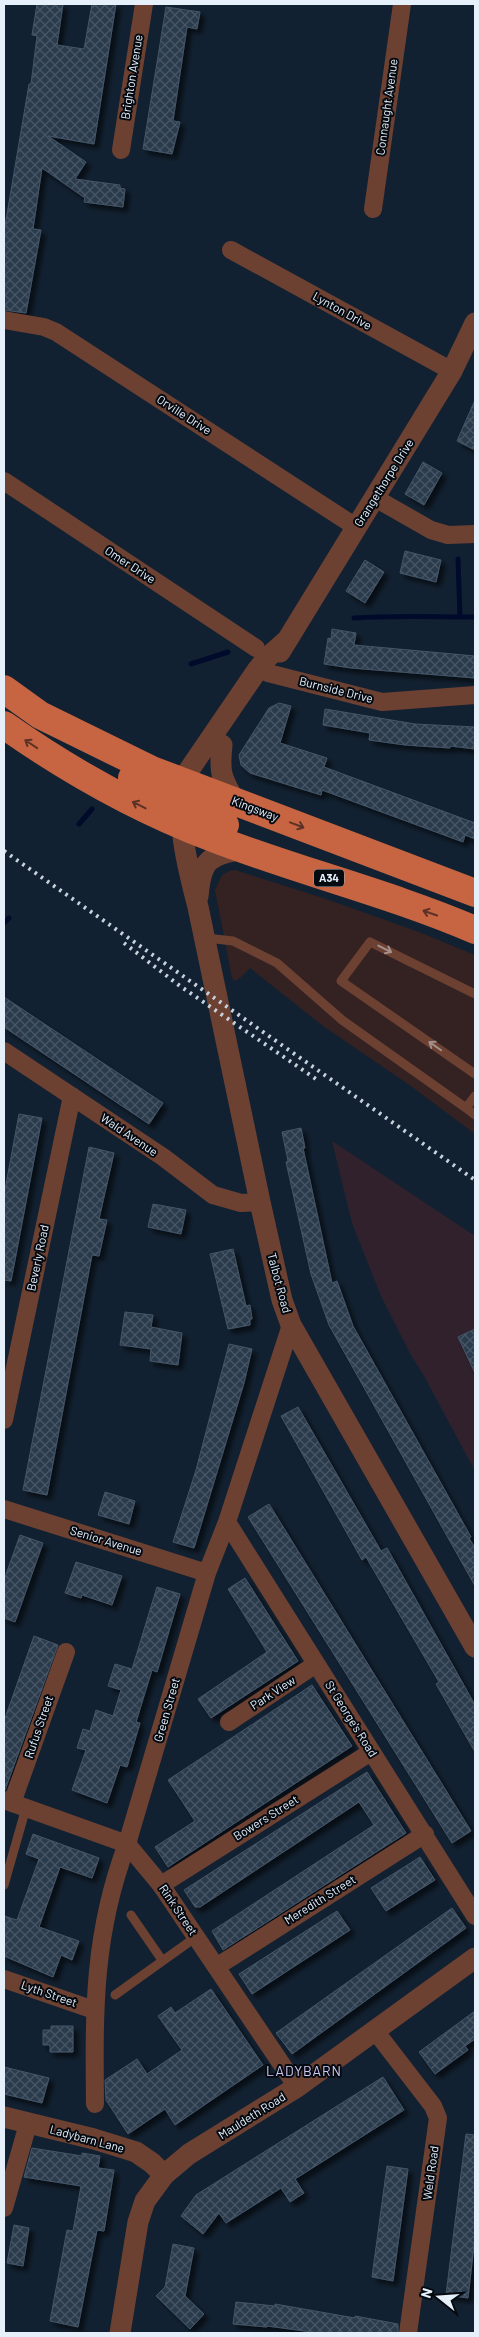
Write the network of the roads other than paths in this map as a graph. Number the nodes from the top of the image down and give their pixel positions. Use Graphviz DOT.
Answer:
graph roads {
  1 [pos="144,4"];
  2 [pos="402,4"];
  3 [pos="121,150"];
  4 [pos="373,209"];
  5 [pos="231,250"];
  6 [pos="4,320"];
  7 [pos="475,323"];
  8 [pos="452,371"];
  9 [pos="4,481"];
  10 [pos="375,498"];
  11 [pos="356,527"];
  12 [pos="475,534"];
  13 [pos="256,648"];
  14 [pos="263,671"];
  15 [pos="4,689"];
  16 [pos="475,695"];
  17 [pos="4,725"];
  18 [pos="222,745"];
  19 [pos="187,800"];
  20 [pos="235,801"];
  21 [pos="242,849"];
  22 [pos="329,878"];
  23 [pos="475,893"];
  24 [pos="198,907"];
  25 [pos="475,930"];
  26 [pos="203,938"];
  27 [pos="475,994"];
  28 [pos="4,1051"];
  29 [pos="475,1074"];
  30 [pos="72,1096"];
  31 [pos="475,1096"];
  32 [pos="466,1108"];
  33 [pos="475,1115"];
  34 [pos="260,1202"];
  35 [pos="291,1325"];
  36 [pos="4,1420"];
  37 [pos="4,1509"];
  38 [pos="227,1522"];
  39 [pos="207,1572"];
  40 [pos="475,1647"];
  41 [pos="66,1652"];
  42 [pos="316,1664"];
  43 [pos="229,1722"];
  44 [pos="372,1752"];
  45 [pos="14,1804"];
  46 [pos="425,1834"];
  47 [pos="127,1844"];
  48 [pos="161,1884"];
  49 [pos="4,1885"];
  50 [pos="131,1915"];
  51 [pos="475,1916"];
  52 [pos="196,1937"];
  53 [pos="475,1958"];
  54 [pos="162,1960"];
  55 [pos="216,1966"];
  56 [pos="4,1978"];
  57 [pos="115,1995"];
  58 [pos="94,2010"];
  59 [pos="376,2032"];
  60 [pos="297,2087"];
  61 [pos="95,2104"];
  62 [pos="4,2117"];
  63 [pos="28,2124"];
  64 [pos="164,2175"];
  65 [pos="4,2208"];
  66 [pos="120,2333"];
  67 [pos="408,2333"];
  1 -- 3 [label="street, Brighton Avenue"];
  2 -- 4 [label="street, Connaught Avenue"];
  5 -- 8 [label="street, Lynton Drive"];
  6 -- 11 [label="street, Orville Drive"];
  7 -- 8 [label="street, Grangethorpe Drive"];
  8 -- 10 [label="street, Grangethorpe Drive"];
  9 -- 13 [label="street, Omer Drive"];
  10 -- 11 [label="street, Grangethorpe Drive"];
  10 -- 12 [label="street"];
  11 -- 14 [label="street, Grangethorpe Drive"];
  14 -- 16 [label="street, Burnside Drive"];
  14 -- 18 [label="street, Grangethorpe Drive"];
  14 -- 19 [label="street, Grangethorpe Drive"];
  15 -- 19 [label="highway, Kingsway / A34"];
  19 -- 17 [label="highway, Kingsway / A34, one-way"];
  18 -- 19 [label="street, Grangethorpe Drive"];
  18 -- 20 [label="street"];
  19 -- 20 [label="highway, Kingsway / A34"];
  19 -- 21 [label="highway, Kingsway / A34"];
  19 -- 22 [label="highway, Kingsway / A34"];
  19 -- 24 [label="street, Talbot Road"];
  20 -- 23 [label="highway, Kingsway / A34, one-way"];
  21 -- 22 [label="highway, Kingsway / A34"];
  21 -- 24 [label="street, Talbot Road"];
  25 -- 22 [label="highway, Kingsway / A34, one-way"];
  24 -- 26 [label="street, Talbot Road"];
  26 -- 32 [label="lane"];
  26 -- 34 [label="street, Talbot Road"];
  29 -- 27 [label="lane, one-way"];
  28 -- 30 [label="street, Wald Avenue"];
  30 -- 34 [label="street, Wald Avenue"];
  30 -- 36 [label="street, Beverly Road"];
  31 -- 32 [label="lane"];
  32 -- 33 [label="lane"];
  34 -- 35 [label="street, Talbot Road"];
  35 -- 38 [label="street, Green Street"];
  35 -- 40 [label="street, Talbot Road"];
  37 -- 39 [label="street, Senior Avenue"];
  38 -- 39 [label="street, Green Street"];
  38 -- 42 [label="street, St George's Road"];
  39 -- 47 [label="street, Green Street"];
  41 -- 45 [label="street, Rufus Street"];
  42 -- 43 [label="street, Park View"];
  42 -- 44 [label="street, St George's Road"];
  44 -- 46 [label="street, St George's Road"];
  44 -- 48 [label="street, Bowers Street"];
  45 -- 47 [label="street"];
  45 -- 49 [label="lane"];
  46 -- 51 [label="street, St George's Road"];
  46 -- 55 [label="street, Meredith Street"];
  47 -- 48 [label="street, Rink Street"];
  47 -- 58 [label="street, Green Street"];
  48 -- 52 [label="street, Rink Street"];
  50 -- 54 [label="lane"];
  52 -- 54 [label="lane"];
  52 -- 55 [label="street, Rink Street"];
  53 -- 59 [label="street, Mauldeth Road"];
  54 -- 57 [label="lane"];
  55 -- 60 [label="street, Rink Street"];
  56 -- 58 [label="street, Lyth Street"];
  58 -- 61 [label="street, Green Street"];
  59 -- 60 [label="street, Mauldeth Road"];
  59 -- 67 [label="street, Weld Road"];
  60 -- 64 [label="street, Mauldeth Road"];
  62 -- 63 [label="street, Ladybarn Lane"];
  63 -- 64 [label="street, Ladybarn Lane"];
  63 -- 65 [label="street"];
  64 -- 66 [label="street, Mauldeth Road"];
}
